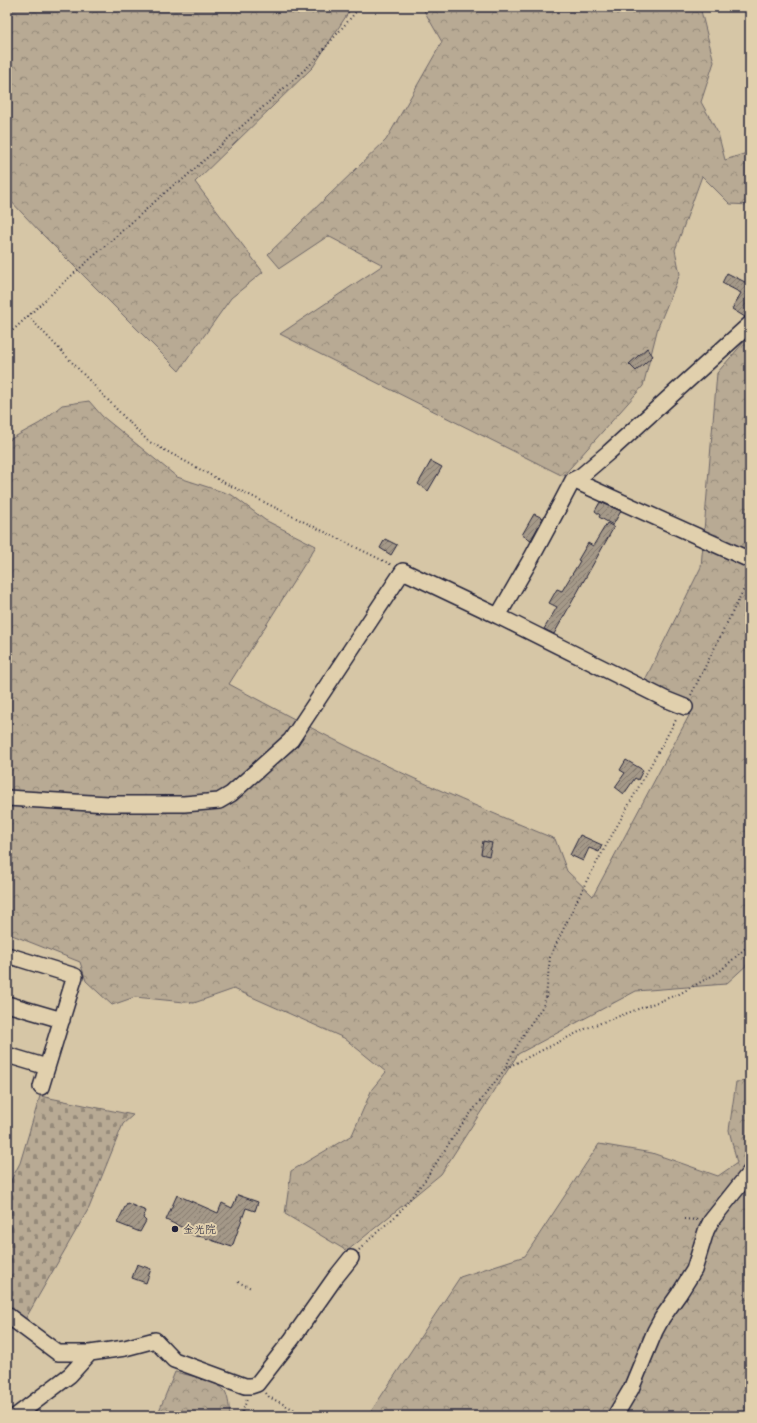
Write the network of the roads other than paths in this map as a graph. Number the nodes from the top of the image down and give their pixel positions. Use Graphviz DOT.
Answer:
graph roads {
  1 [pos="750,324"];
  2 [pos="573,480"];
  3 [pos="750,560"];
  4 [pos="498,616"];
  5 [pos="685,706"];
  6 [pos="7,798"];
  7 [pos="7,955"];
  8 [pos="7,1004"];
  9 [pos="62,1020"];
  10 [pos="7,1055"];
  11 [pos="47,1067"];
  12 [pos="41,1087"];
  13 [pos="750,1172"];
  14 [pos="351,1258"];
  15 [pos="7,1315"];
  16 [pos="125,1348"];
  17 [pos="90,1353"];
  18 [pos="70,1375"];
  19 [pos="16,1416"];
  20 [pos="615,1416"];
  1 -- 2 [label="street"];
  2 -- 3 [label="street"];
  2 -- 4 [label="street"];
  4 -- 5 [label="street"];
  4 -- 6 [label="street"];
  7 -- 9 [label="street"];
  8 -- 9 [label="street"];
  9 -- 11 [label="street"];
  10 -- 11 [label="street"];
  11 -- 12 [label="street"];
  13 -- 20 [label="street"];
  14 -- 16 [label="street"];
  15 -- 17 [label="street"];
  16 -- 17 [label="street"];
  16 -- 18 [label="street"];
  17 -- 18 [label="street"];
  18 -- 19 [label="street"];
}
